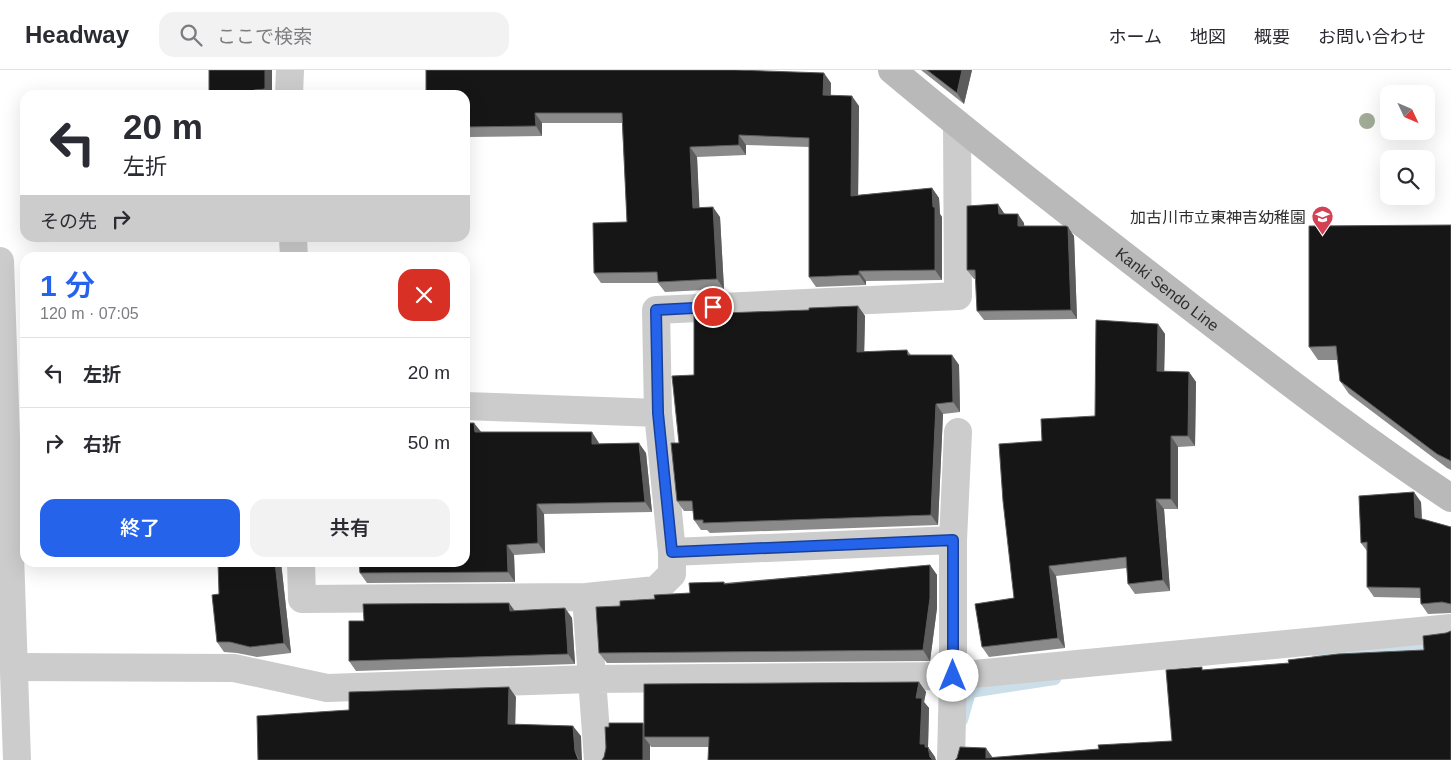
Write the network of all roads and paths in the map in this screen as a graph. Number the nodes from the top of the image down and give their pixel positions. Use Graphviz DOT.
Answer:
graph roads {
  1 [pos="290,70"];
  2 [pos="892,70"];
  3 [pos="289,90"];
  4 [pos="957,124"];
  5 [pos="0,261"];
  6 [pos="470,406"];
  7 [pos="658,413"];
  8 [pos="958,432"];
  9 [pos="1451,498"];
  10 [pos="953,540"];
  11 [pos="672,552"];
  12 [pos="301,567"];
  13 [pos="586,597"];
  14 [pos="1451,628"];
  15 [pos="14,667"];
  16 [pos="953,676"];
  17 [pos="592,679"];
  18 [pos="17,760"];
  19 [pos="598,760"];
  20 [pos="951,760"];
  1 -- 3 [label="street"];
  2 -- 4 [label="main road, Kanki Sendo Line"];
  4 -- 7 [label="street"];
  4 -- 9 [label="main road, Kanki Sendo Line"];
  5 -- 15 [label="street"];
  6 -- 7 [label="street"];
  7 -- 11 [label="street"];
  8 -- 10 [label="street"];
  10 -- 11 [label="street"];
  10 -- 16 [label="street"];
  11 -- 13 [label="street"];
  12 -- 13 [label="street"];
  13 -- 17 [label="street"];
  14 -- 16 [label="street"];
  15 -- 17 [label="street"];
  15 -- 18 [label="street"];
  16 -- 17 [label="street"];
  16 -- 20 [label="street"];
  17 -- 19 [label="street"];
}
